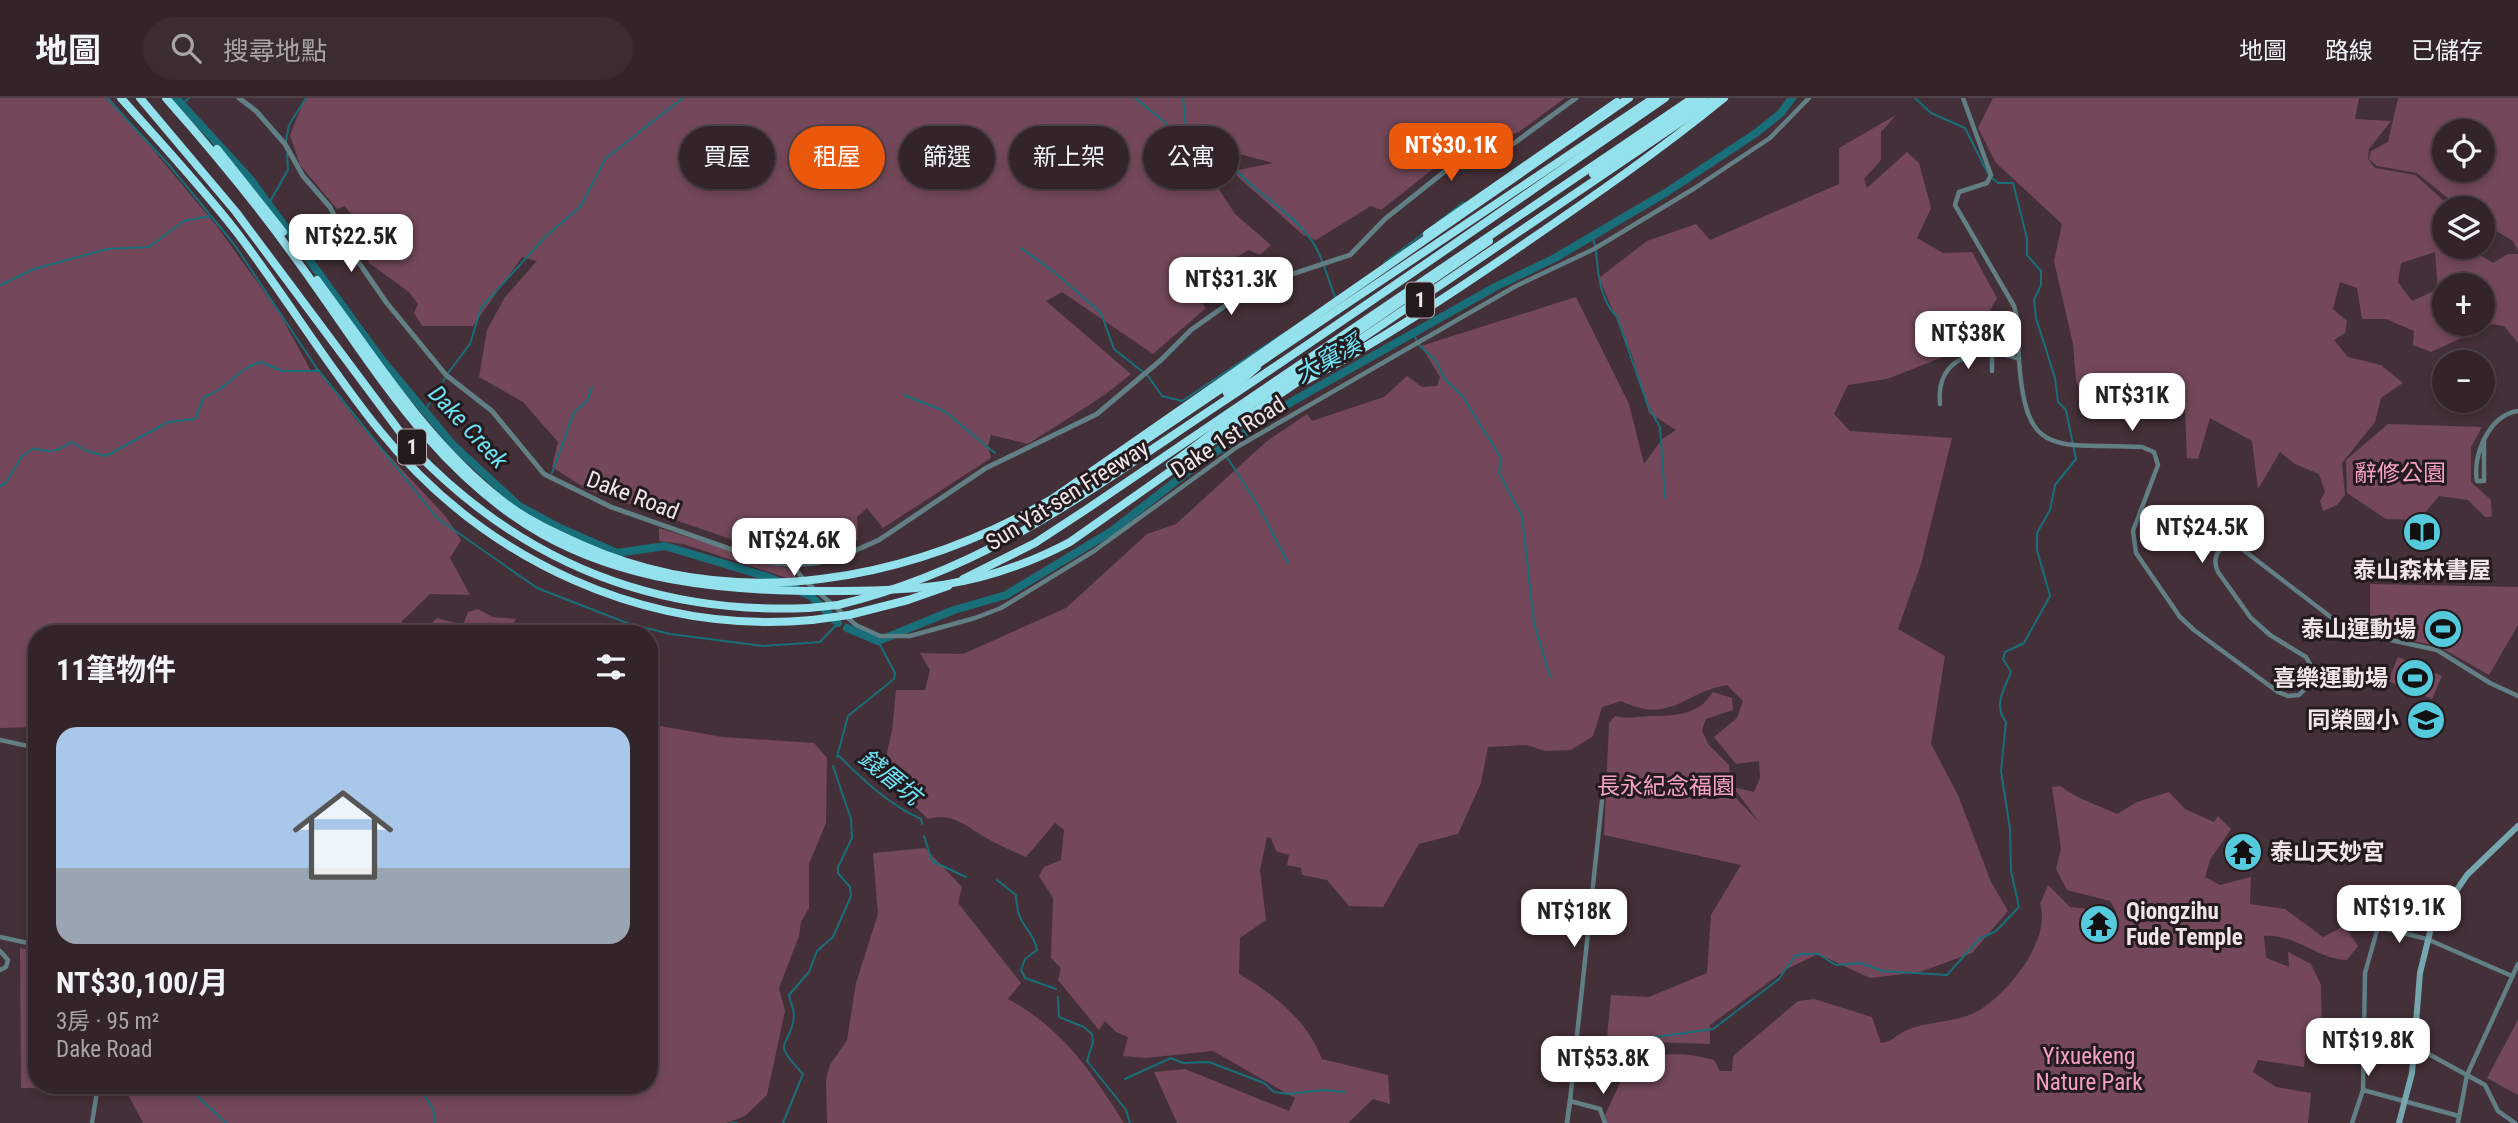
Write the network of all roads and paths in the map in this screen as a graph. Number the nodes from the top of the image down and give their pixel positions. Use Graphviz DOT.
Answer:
graph roads {
  1 [pos="121,98"];
  2 [pos="140,98"];
  3 [pos="166,98"];
  4 [pos="172,98"];
  5 [pos="239,98"];
  6 [pos="1576,98"];
  7 [pos="1623,98"];
  8 [pos="1629,98"];
  9 [pos="1654,98"];
  10 [pos="1665,98"];
  11 [pos="1693,98"];
  12 [pos="1704,98"];
  13 [pos="1716,98"];
  14 [pos="1724,98"];
  15 [pos="1809,98"];
  16 [pos="1963,98"];
  17 [pos="1530,210"];
  18 [pos="1479,249"];
  19 [pos="1992,354"];
  20 [pos="2020,359"];
  21 [pos="1992,371"];
  22 [pos="1940,404"];
  23 [pos="2518,411"];
  24 [pos="1186,426"];
  25 [pos="2484,441"];
  26 [pos="1163,457"];
  27 [pos="1071,487"];
  28 [pos="1124,503"];
  29 [pos="793,565"];
  30 [pos="2518,696"];
  31 [pos="0,740"];
  32 [pos="28,746"];
  33 [pos="1601,801"];
  34 [pos="2518,826"];
  35 [pos="0,937"];
  36 [pos="2427,939"];
  37 [pos="28,943"];
  38 [pos="0,951"];
  39 [pos="2518,964"];
  40 [pos="0,970"];
  41 [pos="2512,976"];
  42 [pos="2366,1044"];
  43 [pos="2414,1046"];
  44 [pos="2467,1075"];
  45 [pos="2362,1090"];
  46 [pos="97,1094"];
  47 [pos="1570,1101"];
  48 [pos="2405,1102"];
  49 [pos="2459,1116"];
  50 [pos="92,1123"];
  51 [pos="1567,1123"];
  52 [pos="1605,1123"];
  53 [pos="2352,1123"];
  54 [pos="2399,1123"];
  55 [pos="2458,1123"];
  56 [pos="2515,1123"];
  1 -- 26 [label="highway, Sun Yat-sen Freeway / 1, bridge"];
  2 -- 24 [label="highway, Sun Yat-sen Freeway / 1, bridge"];
  3 -- 28 [label="highway, 1, bridge"];
  4 -- 27 [label="highway, 1, bridge"];
  5 -- 29 [label="street, Dake Road"];
  6 -- 29 [label="street, Dake Road"];
  7 -- 24 [label="highway"];
  8 -- 27 [label="highway, 1, bridge"];
  9 -- 27 [label="highway, bridge"];
  10 -- 24 [label="highway, Sun Yat-sen Freeway / 1"];
  11 -- 17 [label="highway, Sun Yat-sen Freeway / 1"];
  12 -- 18 [label="highway"];
  13 -- 28 [label="highway, 1, bridge"];
  14 -- 26 [label="highway"];
  15 -- 29 [label="street, Dake 1st Road"];
  16 -- 20 [label="street"];
  17 -- 18 [label="highway"];
  17 -- 26 [label="highway, Sun Yat-sen Freeway / 1"];
  18 -- 28 [label="highway, bridge"];
  19 -- 20 [label="street"];
  19 -- 21 [label="street"];
  19 -- 22 [label="street"];
  20 -- 30 [label="street"];
  23 -- 25 [label="street"];
  25 -- 25 [label="street"];
  31 -- 32 [label="street"];
  33 -- 47 [label="street"];
  34 -- 36 [label="main road"];
  35 -- 37 [label="street"];
  36 -- 41 [label="street"];
  36 -- 42 [label="street"];
  36 -- 43 [label="main road"];
  38 -- 40 [label="street"];
  39 -- 41 [label="street"];
  41 -- 44 [label="street"];
  42 -- 43 [label="street"];
  42 -- 45 [label="street"];
  43 -- 44 [label="street"];
  43 -- 48 [label="main road"];
  44 -- 49 [label="street"];
  44 -- 56 [label="street"];
  45 -- 48 [label="street"];
  45 -- 53 [label="street"];
  46 -- 50 [label="street"];
  47 -- 51 [label="street"];
  47 -- 52 [label="street"];
  48 -- 49 [label="street"];
  48 -- 54 [label="main road"];
  49 -- 55 [label="street"];
}
